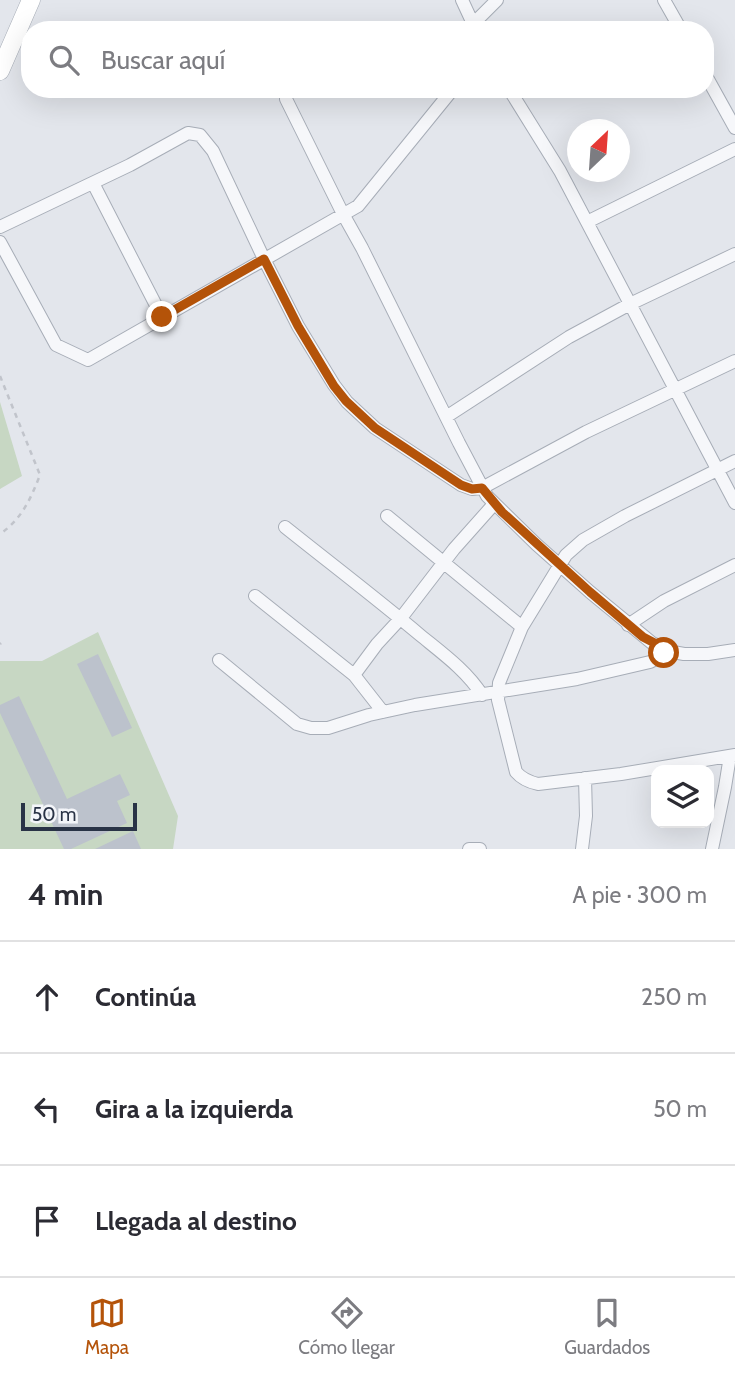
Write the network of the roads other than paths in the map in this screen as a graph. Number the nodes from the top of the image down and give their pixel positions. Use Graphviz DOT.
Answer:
graph roads {
  1 [pos="31,0"];
  2 [pos="462,0"];
  3 [pos="497,0"];
  4 [pos="664,0"];
  5 [pos="22,21"];
  6 [pos="471,21"];
  7 [pos="479,21"];
  8 [pos="676,21"];
  9 [pos="21,23"];
  10 [pos="0,71"];
  11 [pos="714,90"];
  12 [pos="446,98"];
  13 [pos="515,98"];
  14 [pos="286,99"];
  15 [pos="735,128"];
  16 [pos="735,149"];
  17 [pos="93,183"];
  18 [pos="343,214"];
  19 [pos="587,222"];
  20 [pos="0,227"];
  21 [pos="0,242"];
  22 [pos="735,254"];
  23 [pos="264,259"];
  24 [pos="630,304"];
  25 [pos="162,317"];
  26 [pos="735,361"];
  27 [pos="676,390"];
  28 [pos="446,418"];
  29 [pos="735,461"];
  30 [pos="717,469"];
  31 [pos="482,488"];
  32 [pos="735,503"];
  33 [pos="494,504"];
  34 [pos="387,516"];
  35 [pos="285,527"];
  36 [pos="442,563"];
  37 [pos="560,565"];
  38 [pos="735,565"];
  39 [pos="255,596"];
  40 [pos="401,618"];
  41 [pos="628,625"];
  42 [pos="522,627"];
  43 [pos="666,649"];
  44 [pos="735,650"];
  45 [pos="219,660"];
  46 [pos="354,675"];
  47 [pos="498,693"];
  48 [pos="482,695"];
  49 [pos="383,712"];
  50 [pos="733,756"];
  51 [pos="585,778"];
  52 [pos="469,849"];
  53 [pos="480,849"];
  54 [pos="582,849"];
  55 [pos="712,849"];
  1 -- 5 [label="street"];
  2 -- 6 [label="street"];
  3 -- 7 [label="street"];
  4 -- 8 [label="street"];
  9 -- 10 [label="street"];
  11 -- 15 [label="street"];
  12 -- 18 [label="street"];
  13 -- 19 [label="street"];
  14 -- 18 [label="street"];
  16 -- 19 [label="street"];
  17 -- 20 [label="street"];
  17 -- 23 [label="street"];
  17 -- 25 [label="street"];
  18 -- 23 [label="street"];
  18 -- 28 [label="street"];
  19 -- 24 [label="street"];
  21 -- 25 [label="street"];
  22 -- 24 [label="street"];
  23 -- 25 [label="street"];
  23 -- 31 [label="street"];
  24 -- 27 [label="street"];
  24 -- 28 [label="street"];
  26 -- 27 [label="street"];
  27 -- 30 [label="street"];
  27 -- 31 [label="street"];
  28 -- 31 [label="street"];
  29 -- 30 [label="street"];
  30 -- 32 [label="street"];
  30 -- 37 [label="street"];
  31 -- 33 [label="street"];
  33 -- 36 [label="street"];
  33 -- 37 [label="street"];
  34 -- 36 [label="street"];
  35 -- 40 [label="street"];
  36 -- 40 [label="street"];
  36 -- 42 [label="street"];
  37 -- 41 [label="street"];
  37 -- 42 [label="street"];
  38 -- 41 [label="street"];
  39 -- 46 [label="street"];
  40 -- 46 [label="street"];
  40 -- 48 [label="street"];
  41 -- 43 [label="street"];
  42 -- 47 [label="street"];
  43 -- 44 [label="street"];
  43 -- 47 [label="street"];
  45 -- 49 [label="street"];
  46 -- 49 [label="street"];
  47 -- 48 [label="street"];
  47 -- 51 [label="street"];
  48 -- 49 [label="street"];
  50 -- 51 [label="street"];
  50 -- 55 [label="street"];
  51 -- 54 [label="street"];
  52 -- 53 [label="street"];
}
